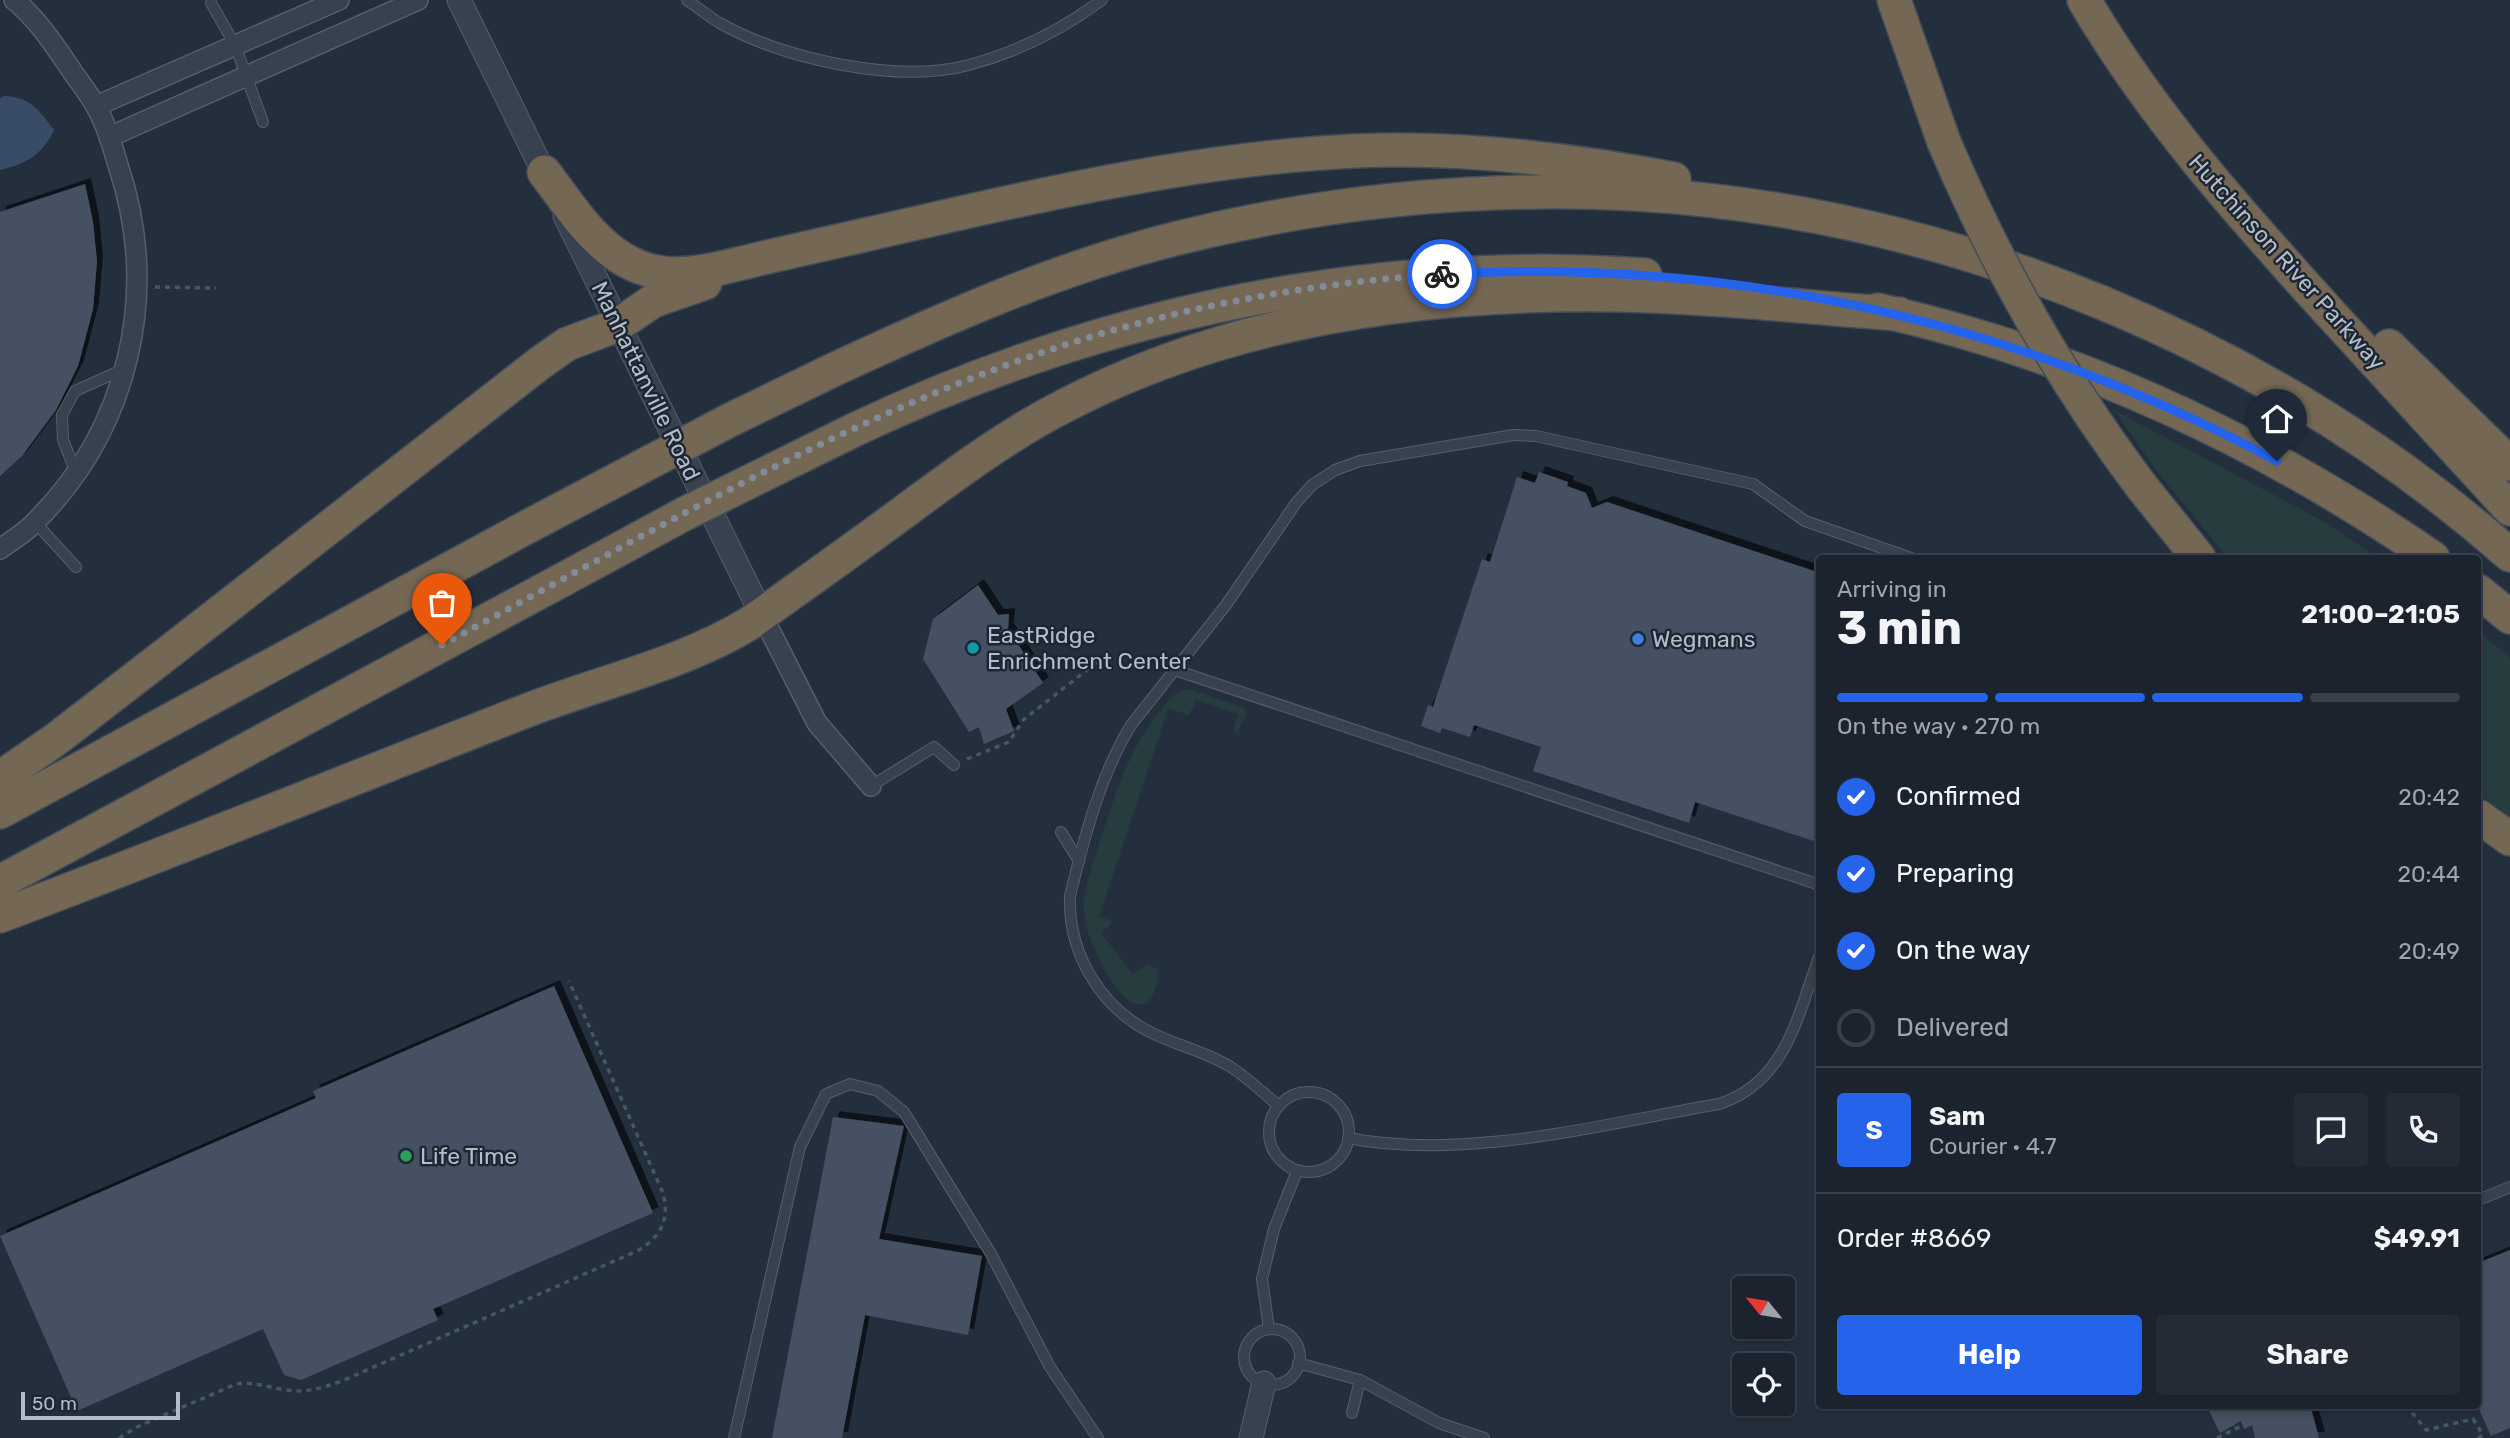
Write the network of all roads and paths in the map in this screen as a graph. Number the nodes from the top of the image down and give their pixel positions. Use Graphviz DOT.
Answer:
graph roads {
  1 [pos="14,0"];
  2 [pos="339,0"];
  3 [pos="418,0"];
  4 [pos="459,0"];
  5 [pos="687,0"];
  6 [pos="1102,0"];
  7 [pos="1894,0"];
  8 [pos="2084,0"];
  9 [pos="211,3"];
  10 [pos="235,45"];
  11 [pos="248,76"];
  12 [pos="96,106"];
  13 [pos="263,122"];
  14 [pos="109,137"];
  15 [pos="544,172"];
  16 [pos="2253,228"];
  17 [pos="1867,229"];
  18 [pos="866,236"];
  19 [pos="137,287"];
  20 [pos="216,288"];
  21 [pos="1899,314"];
  22 [pos="618,325"];
  23 [pos="124,370"];
  24 [pos="2510,464"];
  25 [pos="76,473"];
  26 [pos="2510,509"];
  27 [pos="34,521"];
  28 [pos="0,549"];
  29 [pos="1902,555"];
  30 [pos="2197,555"];
  31 [pos="2428,555"];
  32 [pos="2510,555"];
  33 [pos="76,567"];
  34 [pos="2481,594"];
  35 [pos="761,615"];
  36 [pos="2510,617"];
  37 [pos="1097,662"];
  38 [pos="1175,670"];
  39 [pos="954,765"];
  40 [pos="0,778"];
  41 [pos="871,786"];
  42 [pos="0,812"];
  43 [pos="2481,818"];
  44 [pos="1061,832"];
  45 [pos="2510,838"];
  46 [pos="1079,861"];
  47 [pos="0,882"];
  48 [pos="1816,885"];
  49 [pos="0,916"];
  50 [pos="1816,965"];
  51 [pos="569,981"];
  52 [pos="1279,1106"];
  53 [pos="1348,1138"];
  54 [pos="1297,1171"];
  55 [pos="2510,1187"];
  56 [pos="2481,1198"];
  57 [pos="1269,1329"];
  58 [pos="1298,1363"];
  59 [pos="1360,1380"];
  60 [pos="1264,1383"];
  61 [pos="2409,1409"];
  62 [pos="1352,1413"];
  63 [pos="2243,1425"];
  64 [pos="119,1438"];
  65 [pos="734,1438"];
  66 [pos="1098,1438"];
  67 [pos="1251,1438"];
  68 [pos="1484,1438"];
  69 [pos="2217,1438"];
  70 [pos="2478,1438"];
  1 -- 12 [label="street"];
  2 -- 10 [label="street"];
  3 -- 11 [label="street"];
  4 -- 15 [label="street, Manhattanville Road"];
  5 -- 6 [label="lane"];
  7 -- 30 [label="highway, bridge"];
  8 -- 16 [label="highway, Hutchinson River Parkway"];
  9 -- 10 [label="lane"];
  10 -- 11 [label="lane"];
  10 -- 12 [label="street"];
  11 -- 13 [label="lane"];
  11 -- 14 [label="street"];
  12 -- 14 [label="street"];
  14 -- 19 [label="street"];
  15 -- 18 [label="highway"];
  15 -- 22 [label="street, Manhattanville Road"];
  16 -- 24 [label="highway"];
  16 -- 26 [label="highway, Hutchinson River Parkway"];
  17 -- 18 [label="highway"];
  17 -- 32 [label="highway"];
  17 -- 42 [label="highway, bridge"];
  18 -- 22 [label="highway"];
  19 -- 20 [label="path"];
  19 -- 23 [label="street"];
  21 -- 31 [label="highway"];
  21 -- 35 [label="highway"];
  21 -- 47 [label="highway, bridge"];
  22 -- 35 [label="street, Manhattanville Road"];
  22 -- 40 [label="highway"];
  23 -- 25 [label="street"];
  23 -- 25 [label="lane"];
  25 -- 27 [label="street"];
  27 -- 28 [label="street"];
  27 -- 33 [label="lane"];
  29 -- 38 [label="lane"];
  34 -- 36 [label="highway"];
  35 -- 41 [label="street, Manhattanville Road"];
  35 -- 49 [label="highway"];
  37 -- 39 [label="path"];
  38 -- 46 [label="lane"];
  38 -- 48 [label="lane"];
  39 -- 41 [label="lane"];
  43 -- 45 [label="highway"];
  44 -- 46 [label="lane"];
  46 -- 52 [label="lane"];
  50 -- 53 [label="lane"];
  51 -- 64 [label="path"];
  52 -- 53 [label="lane"];
  52 -- 54 [label="lane"];
  53 -- 54 [label="lane"];
  54 -- 57 [label="lane"];
  55 -- 56 [label="lane"];
  57 -- 58 [label="lane"];
  57 -- 60 [label="lane"];
  58 -- 59 [label="lane"];
  58 -- 60 [label="lane"];
  59 -- 62 [label="lane"];
  59 -- 68 [label="lane"];
  60 -- 67 [label="street"];
  61 -- 70 [label="path"];
  63 -- 69 [label="path"];
  65 -- 66 [label="lane"];
}
